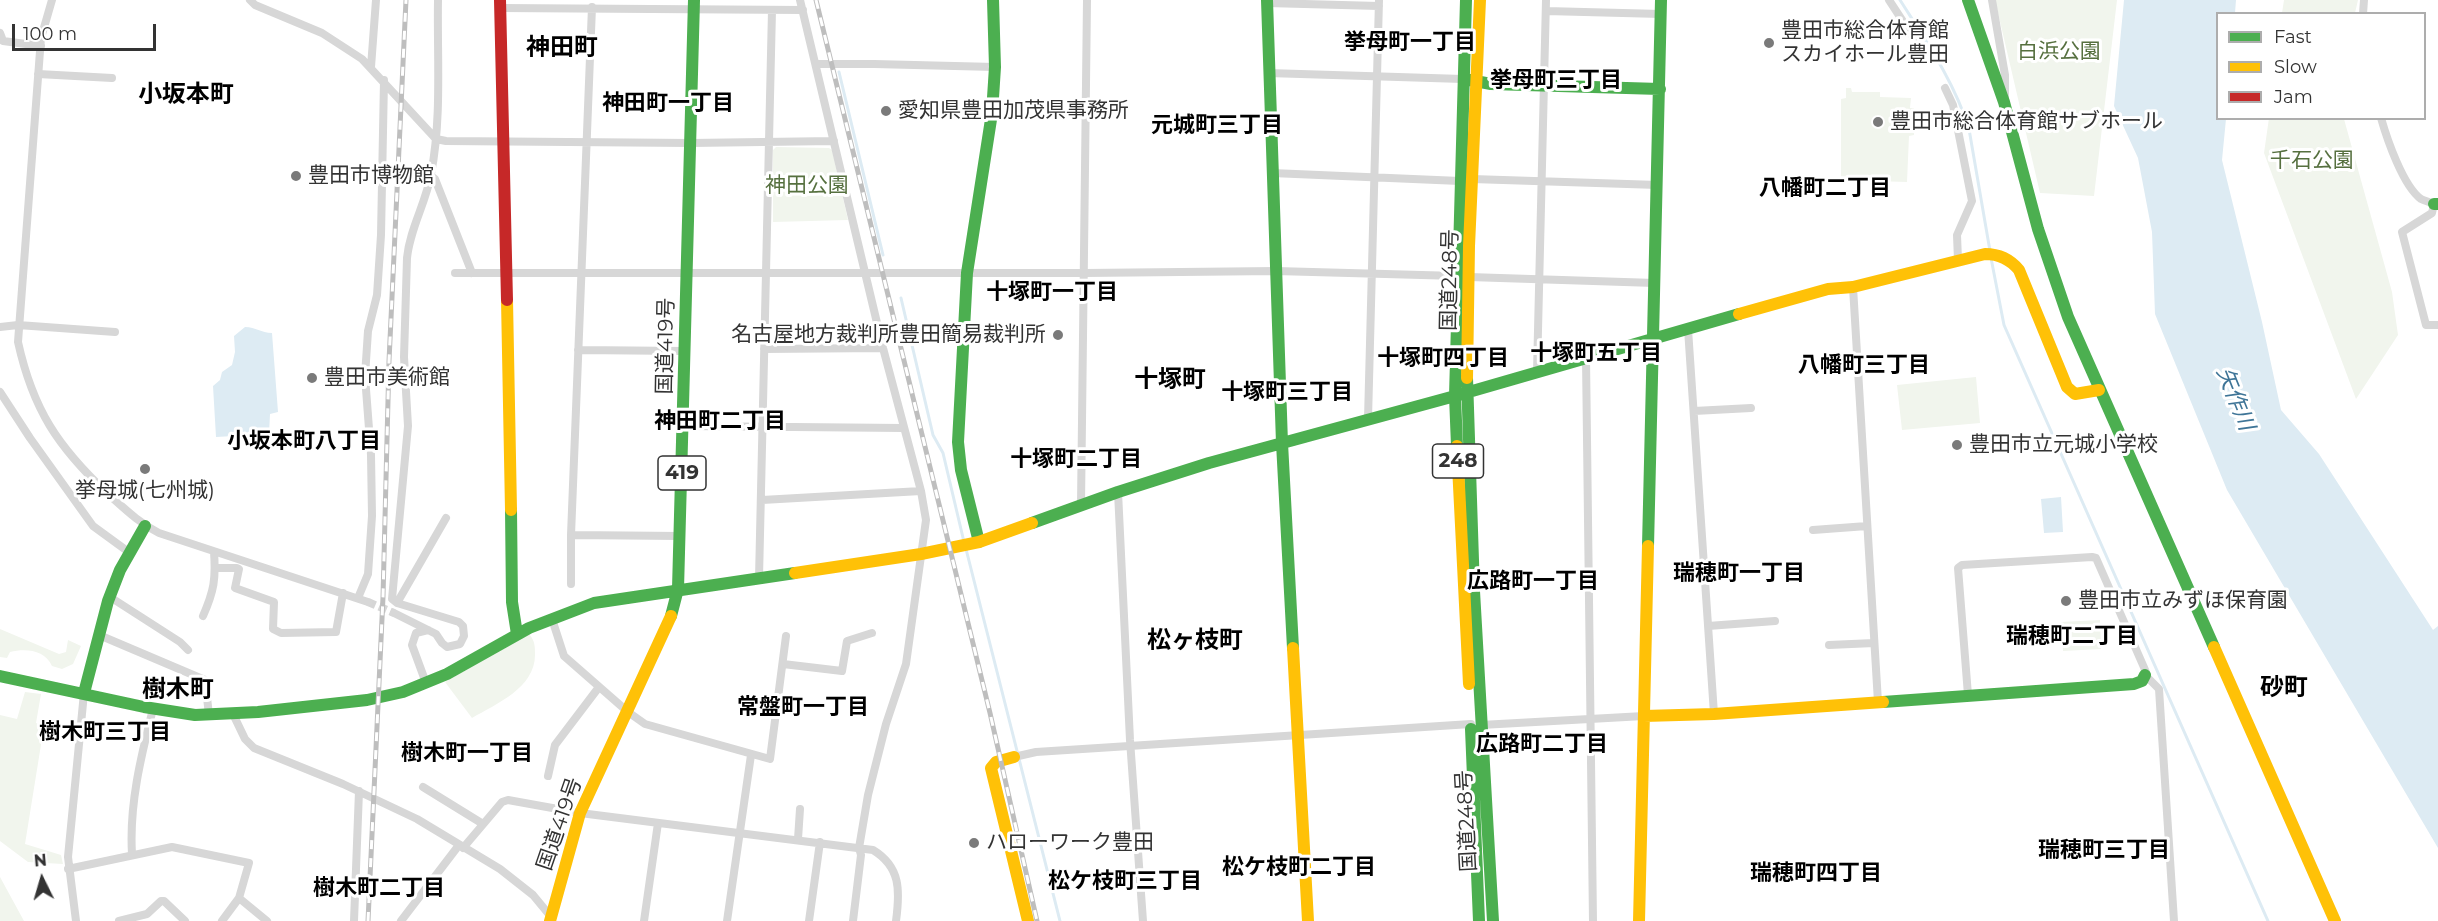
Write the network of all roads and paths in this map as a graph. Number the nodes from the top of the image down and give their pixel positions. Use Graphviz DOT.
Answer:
graph roads {
  1 [pos="52,0"];
  2 [pos="250,0"];
  3 [pos="376,0"];
  4 [pos="438,0"];
  5 [pos="800,0"];
  6 [pos="993,0"];
  7 [pos="1087,0"];
  8 [pos="1466,0"];
  9 [pos="1480,0"];
  10 [pos="1546,0"];
  11 [pos="1661,0"];
  12 [pos="1889,0"];
  13 [pos="1968,0"];
  14 [pos="1992,0"];
  15 [pos="1267,1"];
  16 [pos="1379,3"];
  17 [pos="500,4"];
  18 [pos="694,4"];
  19 [pos="592,8"];
  20 [pos="772,10"];
  21 [pos="803,10"];
  22 [pos="1546,11"];
  23 [pos="1661,14"];
  24 [pos="0,33"];
  25 [pos="41,46"];
  26 [pos="1920,49"];
  27 [pos="816,64"];
  28 [pos="371,66"];
  29 [pos="995,67"];
  30 [pos="1268,73"];
  31 [pos="38,74"];
  32 [pos="1377,76"];
  33 [pos="112,78"];
  34 [pos="1463,79"];
  35 [pos="384,80"];
  36 [pos="1478,81"];
  37 [pos="1544,85"];
  38 [pos="1945,88"];
  39 [pos="1660,89"];
  40 [pos="2004,102"];
  41 [pos="2382,120"];
  42 [pos="436,139"];
  43 [pos="504,141"];
  44 [pos="588,141"];
  45 [pos="769,141"];
  46 [pos="834,141"];
  47 [pos="691,143"];
  48 [pos="1272,173"];
  49 [pos="431,176"];
  50 [pos="1375,176"];
  51 [pos="1466,180"];
  52 [pos="1541,182"];
  53 [pos="1658,185"];
  54 [pos="2436,204"];
  55 [pos="1958,260"];
  56 [pos="1276,271"];
  57 [pos="766,272"];
  58 [pos="455,273"];
  59 [pos="472,273"];
  60 [pos="507,273"];
  61 [pos="581,273"];
  62 [pos="687,273"];
  63 [pos="866,273"];
  64 [pos="967,273"];
  65 [pos="1085,273"];
  66 [pos="1372,274"];
  67 [pos="1463,277"];
  68 [pos="1538,278"];
  69 [pos="1655,283"];
  70 [pos="1853,287"];
  71 [pos="18,325"];
  72 [pos="2438,325"];
  73 [pos="0,327"];
  74 [pos="1688,329"];
  75 [pos="115,332"];
  76 [pos="1653,338"];
  77 [pos="883,348"];
  78 [pos="764,349"];
  79 [pos="578,350"];
  80 [pos="685,351"];
  81 [pos="1586,358"];
  82 [pos="1537,372"];
  83 [pos="2099,390"];
  84 [pos="0,392"];
  85 [pos="1461,394"];
  86 [pos="1751,408"];
  87 [pos="1694,411"];
  88 [pos="1368,419"];
  89 [pos="683,426"];
  90 [pos="763,427"];
  91 [pos="903,428"];
  92 [pos="1282,443"];
  93 [pos="921,491"];
  94 [pos="1118,492"];
  95 [pos="762,500"];
  96 [pos="1081,505"];
  97 [pos="446,518"];
  98 [pos="145,526"];
  99 [pos="1867,526"];
  100 [pos="1813,530"];
  101 [pos="571,535"];
  102 [pos="681,536"];
  103 [pos="979,542"];
  104 [pos="214,552"];
  105 [pos="130,553"];
  106 [pos="921,554"];
  107 [pos="215,568"];
  108 [pos="759,578"];
  109 [pos="571,584"];
  110 [pos="678,589"];
  111 [pos="343,593"];
  112 [pos="110,597"];
  113 [pos="358,598"];
  114 [pos="368,602"];
  115 [pos="397,603"];
  116 [pos="394,613"];
  117 [pos="203,616"];
  118 [pos="552,619"];
  119 [pos="1775,621"];
  120 [pos="1708,626"];
  121 [pos="428,630"];
  122 [pos="872,633"];
  123 [pos="517,634"];
  124 [pos="99,635"];
  125 [pos="786,636"];
  126 [pos="1874,643"];
  127 [pos="1829,645"];
  128 [pos="188,650"];
  129 [pos="783,664"];
  130 [pos="2145,675"];
  131 [pos="0,676"];
  132 [pos="426,683"];
  133 [pos="599,687"];
  134 [pos="84,693"];
  135 [pos="1968,695"];
  136 [pos="1878,702"];
  137 [pos="153,709"];
  138 [pos="628,712"];
  139 [pos="233,714"];
  140 [pos="1714,714"];
  141 [pos="209,715"];
  142 [pos="1644,716"];
  143 [pos="1591,719"];
  144 [pos="1476,724"];
  145 [pos="1300,736"];
  146 [pos="1132,746"];
  147 [pos="751,755"];
  148 [pos="1018,756"];
  149 [pos="548,776"];
  150 [pos="423,787"];
  151 [pos="359,791"];
  152 [pos="800,809"];
  153 [pos="580,813"];
  154 [pos="658,823"];
  155 [pos="483,824"];
  156 [pos="738,832"];
  157 [pos="798,839"];
  158 [pos="820,842"];
  159 [pos="461,846"];
  160 [pos="860,848"];
  161 [pos="132,854"];
  162 [pos="68,869"];
  163 [pos="239,898"];
  164 [pos="552,919"];
  165 [pos="76,921"];
  166 [pos="119,921"];
  167 [pos="185,921"];
  168 [pos="222,921"];
  169 [pos="267,921"];
  170 [pos="354,921"];
  171 [pos="401,921"];
  172 [pos="644,921"];
  173 [pos="727,921"];
  174 [pos="809,921"];
  175 [pos="853,921"];
  176 [pos="896,921"];
  177 [pos="1028,921"];
  178 [pos="1143,921"];
  179 [pos="1308,921"];
  180 [pos="1479,921"];
  181 [pos="1493,921"];
  182 [pos="1593,921"];
  183 [pos="1639,921"];
  184 [pos="2174,921"];
  185 [pos="2335,921"];
  1 -- 25 [label="street"];
  2 -- 28 [label="street"];
  3 -- 28 [label="street"];
  4 -- 42 [label="street"];
  5 -- 21 [label="street"];
  6 -- 29 [label="main road"];
  7 -- 65 [label="street"];
  8 -- 34 [label="main road, 国道248号 / 248"];
  9 -- 36 [label="main road, 国道248号 / 248"];
  10 -- 22 [label="street"];
  11 -- 23 [label="main road"];
  12 -- 26 [label="street"];
  13 -- 40 [label="main road"];
  14 -- 40 [label="street"];
  15 -- 16 [label="street"];
  15 -- 30 [label="main road"];
  16 -- 32 [label="street"];
  17 -- 19 [label="street"];
  17 -- 43 [label="main road"];
  18 -- 19 [label="street"];
  18 -- 20 [label="street"];
  18 -- 47 [label="main road, 国道419号 / 419"];
  19 -- 44 [label="street"];
  20 -- 21 [label="street"];
  20 -- 45 [label="street"];
  21 -- 27 [label="street"];
  22 -- 23 [label="street"];
  22 -- 37 [label="street"];
  23 -- 39 [label="main road"];
  24 -- 25 [label="street"];
  25 -- 31 [label="street"];
  27 -- 29 [label="street"];
  27 -- 46 [label="street"];
  28 -- 35 [label="street"];
  29 -- 64 [label="main road"];
  30 -- 32 [label="street"];
  30 -- 48 [label="main road"];
  31 -- 33 [label="street"];
  31 -- 71 [label="street"];
  32 -- 34 [label="street"];
  32 -- 50 [label="street"];
  34 -- 36 [label="main road"];
  34 -- 51 [label="main road, 国道248号 / 248"];
  35 -- 42 [label="street"];
  35 -- 113 [label="street"];
  36 -- 37 [label="main road"];
  36 -- 51 [label="main road, 国道248号 / 248"];
  37 -- 39 [label="main road"];
  37 -- 52 [label="street"];
  38 -- 55 [label="street"];
  39 -- 53 [label="main road"];
  40 -- 83 [label="main road"];
  41 -- 54 [label="street"];
  42 -- 43 [label="street"];
  42 -- 49 [label="street"];
  43 -- 44 [label="street"];
  43 -- 60 [label="main road"];
  44 -- 47 [label="street"];
  44 -- 61 [label="street"];
  45 -- 46 [label="street"];
  45 -- 47 [label="street"];
  45 -- 57 [label="street"];
  46 -- 63 [label="street"];
  47 -- 62 [label="main road, 国道419号 / 419"];
  48 -- 50 [label="street"];
  48 -- 56 [label="main road"];
  49 -- 59 [label="street"];
  49 -- 115 [label="street"];
  50 -- 51 [label="street"];
  50 -- 66 [label="street"];
  51 -- 52 [label="street"];
  51 -- 67 [label="main road, 国道248号 / 248"];
  52 -- 53 [label="street"];
  52 -- 68 [label="street"];
  53 -- 69 [label="main road"];
  54 -- 72 [label="street"];
  55 -- 70 [label="main road"];
  55 -- 83 [label="main road"];
  56 -- 65 [label="street"];
  56 -- 66 [label="street"];
  56 -- 92 [label="main road"];
  57 -- 62 [label="street"];
  57 -- 63 [label="street"];
  57 -- 78 [label="street"];
  58 -- 59 [label="street"];
  59 -- 60 [label="street"];
  60 -- 61 [label="street"];
  60 -- 123 [label="main road"];
  61 -- 62 [label="street"];
  61 -- 79 [label="street"];
  62 -- 80 [label="main road, 国道419号 / 419"];
  63 -- 64 [label="street"];
  63 -- 77 [label="street"];
  64 -- 65 [label="street"];
  64 -- 103 [label="main road"];
  65 -- 96 [label="street"];
  66 -- 67 [label="street"];
  66 -- 88 [label="street"];
  67 -- 68 [label="street"];
  67 -- 85 [label="main road, 国道248号 / 248"];
  68 -- 69 [label="street"];
  68 -- 82 [label="street"];
  69 -- 76 [label="main road"];
  70 -- 74 [label="main road"];
  70 -- 99 [label="street"];
  71 -- 73 [label="street"];
  71 -- 75 [label="street"];
  71 -- 98 [label="street"];
  74 -- 76 [label="main road"];
  74 -- 87 [label="street"];
  76 -- 81 [label="main road"];
  76 -- 142 [label="main road"];
  77 -- 78 [label="street"];
  77 -- 91 [label="street"];
  78 -- 90 [label="street"];
  79 -- 80 [label="street"];
  79 -- 101 [label="street"];
  80 -- 89 [label="main road, 国道419号 / 419"];
  81 -- 82 [label="main road"];
  81 -- 143 [label="street"];
  82 -- 85 [label="main road"];
  83 -- 185 [label="main road"];
  84 -- 105 [label="street"];
  85 -- 88 [label="main road"];
  85 -- 144 [label="main road, 国道248号 / 248"];
  86 -- 87 [label="street"];
  87 -- 120 [label="street"];
  88 -- 92 [label="main road"];
  89 -- 90 [label="street"];
  89 -- 102 [label="main road, 国道419号 / 419"];
  90 -- 91 [label="street"];
  90 -- 95 [label="street"];
  91 -- 93 [label="street"];
  92 -- 94 [label="main road"];
  92 -- 145 [label="main road"];
  93 -- 95 [label="street"];
  93 -- 106 [label="street"];
  94 -- 96 [label="main road"];
  94 -- 146 [label="street"];
  95 -- 108 [label="street"];
  96 -- 103 [label="main road"];
  97 -- 115 [label="street"];
  98 -- 104 [label="street"];
  98 -- 105 [label="main road"];
  99 -- 100 [label="street"];
  99 -- 126 [label="street"];
  101 -- 102 [label="street"];
  101 -- 109 [label="street"];
  102 -- 110 [label="main road, 国道419号 / 419"];
  103 -- 106 [label="main road"];
  104 -- 107 [label="street"];
  104 -- 111 [label="street"];
  105 -- 112 [label="main road"];
  106 -- 108 [label="main road"];
  106 -- 160 [label="street"];
  107 -- 111 [label="street"];
  107 -- 117 [label="street"];
  108 -- 110 [label="main road"];
  110 -- 118 [label="main road"];
  110 -- 138 [label="main road, 国道419号 / 419"];
  111 -- 113 [label="street"];
  112 -- 124 [label="main road"];
  112 -- 128 [label="street"];
  113 -- 114 [label="street"];
  115 -- 121 [label="street"];
  116 -- 121 [label="street"];
  118 -- 123 [label="main road"];
  118 -- 133 [label="street"];
  119 -- 120 [label="street"];
  120 -- 140 [label="street"];
  121 -- 132 [label="street"];
  122 -- 129 [label="street"];
  123 -- 132 [label="main road"];
  124 -- 134 [label="main road"];
  124 -- 141 [label="street"];
  125 -- 129 [label="street"];
  126 -- 127 [label="street"];
  126 -- 136 [label="street"];
  129 -- 147 [label="street"];
  130 -- 135 [label="main road"];
  130 -- 135 [label="street"];
  130 -- 184 [label="street"];
  131 -- 134 [label="main road"];
  132 -- 139 [label="main road"];
  133 -- 138 [label="street"];
  133 -- 149 [label="street"];
  134 -- 137 [label="main road"];
  134 -- 162 [label="street"];
  135 -- 136 [label="main road"];
  136 -- 140 [label="main road"];
  137 -- 141 [label="main road"];
  137 -- 161 [label="street"];
  138 -- 147 [label="street"];
  138 -- 153 [label="main road, 国道419号 / 419"];
  139 -- 141 [label="main road"];
  139 -- 151 [label="street"];
  140 -- 142 [label="main road"];
  142 -- 143 [label="street"];
  142 -- 183 [label="main road"];
  143 -- 144 [label="street"];
  143 -- 182 [label="street"];
  144 -- 145 [label="street"];
  144 -- 180 [label="main road, 国道248号 / 248"];
  144 -- 181 [label="main road, 国道248号 / 248"];
  145 -- 146 [label="street"];
  145 -- 179 [label="main road"];
  146 -- 148 [label="street"];
  146 -- 178 [label="street"];
  147 -- 156 [label="street"];
  148 -- 177 [label="main road"];
  150 -- 155 [label="street"];
  151 -- 159 [label="street"];
  151 -- 170 [label="street"];
  152 -- 157 [label="street"];
  153 -- 154 [label="street"];
  153 -- 155 [label="street"];
  153 -- 164 [label="main road, 国道419号 / 419"];
  154 -- 156 [label="street"];
  154 -- 172 [label="street"];
  155 -- 159 [label="street"];
  156 -- 157 [label="street"];
  156 -- 173 [label="street"];
  157 -- 158 [label="street"];
  158 -- 160 [label="street"];
  158 -- 174 [label="street"];
  159 -- 164 [label="street"];
  159 -- 171 [label="street"];
  160 -- 175 [label="street"];
  160 -- 176 [label="street"];
  161 -- 162 [label="street"];
  161 -- 163 [label="street"];
  162 -- 165 [label="street"];
  163 -- 168 [label="street"];
  163 -- 169 [label="street"];
  166 -- 167 [label="street"];
}
